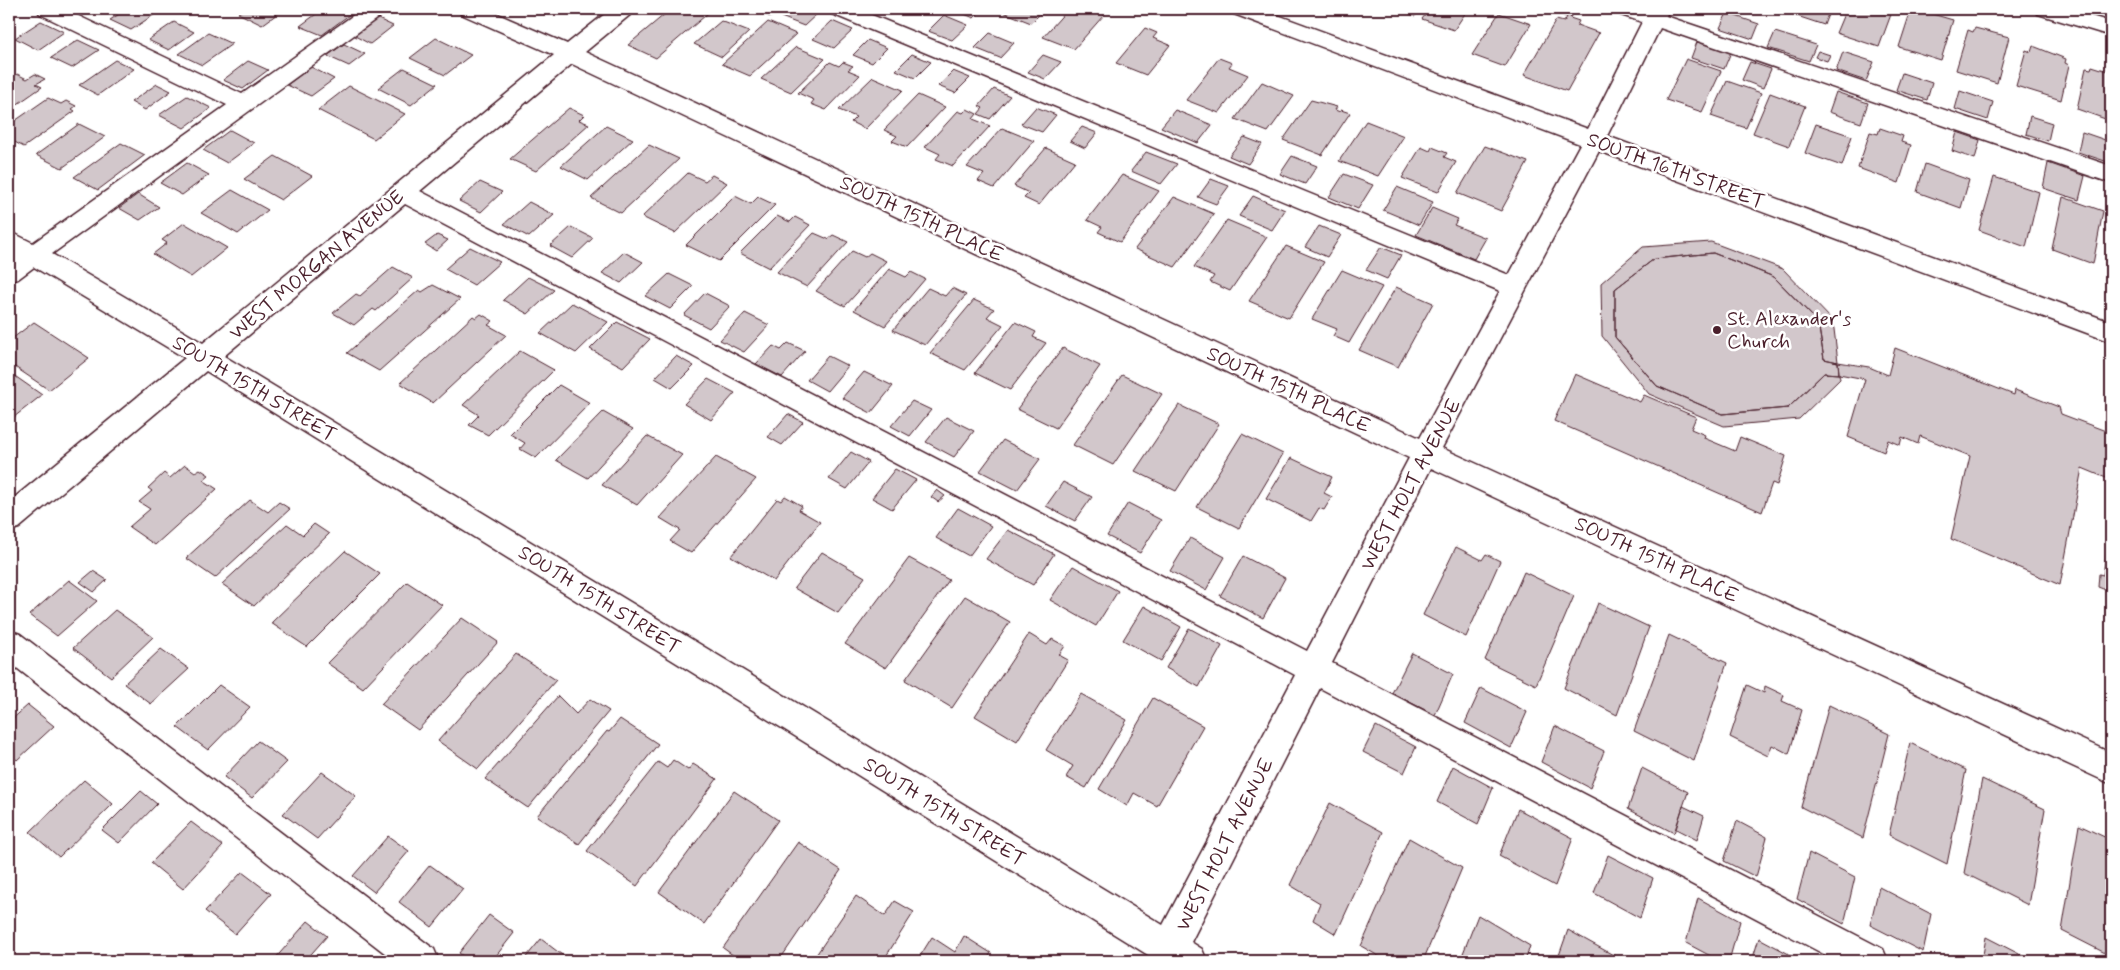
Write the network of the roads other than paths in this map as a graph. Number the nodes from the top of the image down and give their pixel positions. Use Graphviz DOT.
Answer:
graph roads {
  1 [pos="47,9"];
  2 [pos="376,9"];
  3 [pos="468,9"];
  4 [pos="624,9"];
  5 [pos="839,9"];
  6 [pos="1241,9"];
  7 [pos="1625,9"];
  8 [pos="2045,9"];
  9 [pos="1657,14"];
  10 [pos="2111,29"];
  11 [pos="570,54"];
  12 [pos="245,104"];
  13 [pos="1594,139"];
  14 [pos="2111,175"];
  15 [pos="403,192"];
  16 [pos="9,240"];
  17 [pos="33,254"];
  18 [pos="9,272"];
  19 [pos="1514,287"];
  20 [pos="2111,332"];
  21 [pos="205,356"];
  22 [pos="1425,452"];
  23 [pos="9,519"];
  24 [pos="9,644"];
  25 [pos="1314,668"];
  26 [pos="2111,769"];
  27 [pos="1174,957"];
  28 [pos="422,961"];
  29 [pos="1871,961"];
  1 -- 12 [label="street"];
  2 -- 12 [label="street"];
  3 -- 11 [label="street, SOUTH 15TH PLACE"];
  4 -- 11 [label="street, WEST MORGAN AVENUE"];
  5 -- 19 [label="street"];
  6 -- 13 [label="street, SOUTH 16TH STREET"];
  7 -- 9 [label="street"];
  8 -- 10 [label="street"];
  9 -- 13 [label="street, WEST HOLT AVENUE"];
  9 -- 14 [label="street"];
  11 -- 15 [label="street, WEST MORGAN AVENUE"];
  11 -- 22 [label="street, SOUTH 15TH PLACE"];
  12 -- 17 [label="street"];
  13 -- 19 [label="street, WEST HOLT AVENUE"];
  13 -- 20 [label="street, SOUTH 16TH STREET"];
  15 -- 21 [label="street, WEST MORGAN AVENUE"];
  15 -- 25 [label="street"];
  16 -- 17 [label="street, SOUTH 15TH STREET"];
  17 -- 18 [label="street"];
  17 -- 21 [label="street, SOUTH 15TH STREET"];
  19 -- 22 [label="street, WEST HOLT AVENUE"];
  21 -- 23 [label="street, WEST MORGAN AVENUE"];
  21 -- 27 [label="street, SOUTH 15TH STREET"];
  22 -- 25 [label="street, WEST HOLT AVENUE"];
  22 -- 26 [label="street, SOUTH 15TH PLACE"];
  24 -- 28 [label="street"];
  25 -- 27 [label="street, WEST HOLT AVENUE"];
  25 -- 29 [label="street"];
}
